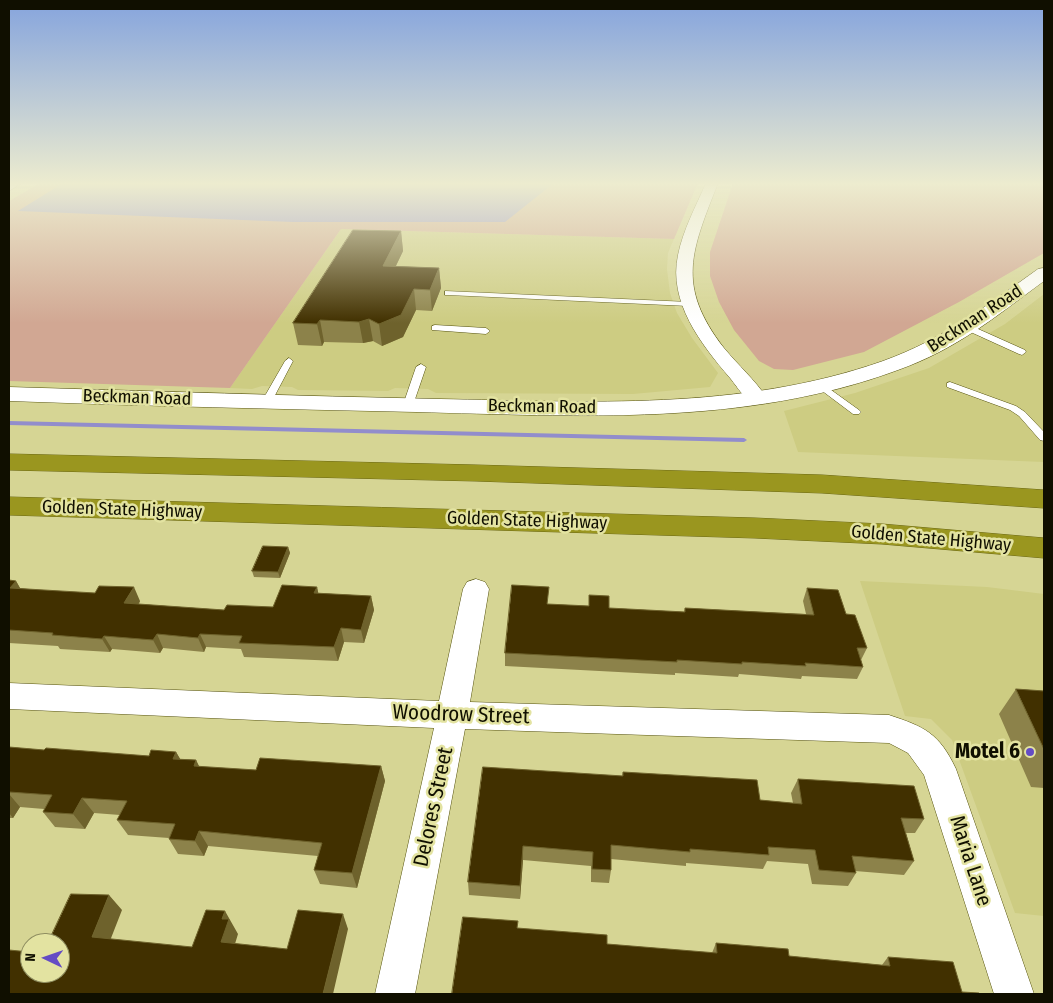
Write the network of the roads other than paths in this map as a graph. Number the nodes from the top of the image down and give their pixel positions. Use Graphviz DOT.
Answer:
graph roads {
  1 [pos="695,230"];
  2 [pos="1041,279"];
  3 [pos="448,293"];
  4 [pos="689,304"];
  5 [pos="968,327"];
  6 [pos="435,328"];
  7 [pos="486,331"];
  8 [pos="1022,352"];
  9 [pos="289,361"];
  10 [pos="420,367"];
  11 [pos="820,385"];
  12 [pos="950,385"];
  13 [pos="9,394"];
  14 [pos="757,398"];
  15 [pos="267,402"];
  16 [pos="408,405"];
  17 [pos="856,412"];
  18 [pos="1044,438"];
  19 [pos="9,462"];
  20 [pos="822,484"];
  21 [pos="1044,486"];
  22 [pos="1044,499"];
  23 [pos="9,506"];
  24 [pos="971,542"];
  25 [pos="1044,548"];
  26 [pos="1044,553"];
  27 [pos="476,589"];
  28 [pos="9,696"];
  29 [pos="452,715"];
  30 [pos="913,736"];
  31 [pos="395,994"];
  32 [pos="1014,994"];
  1 -- 4 [label="street"];
  2 -- 5 [label="street, Beckman Road"];
  3 -- 4 [label="lane"];
  4 -- 14 [label="street"];
  5 -- 8 [label="lane"];
  5 -- 11 [label="street, Beckman Road"];
  6 -- 7 [label="lane"];
  9 -- 15 [label="lane"];
  10 -- 16 [label="lane"];
  11 -- 14 [label="street, Beckman Road"];
  11 -- 17 [label="lane"];
  12 -- 18 [label="lane"];
  13 -- 15 [label="street, Beckman Road"];
  14 -- 16 [label="street, Beckman Road"];
  15 -- 16 [label="street, Beckman Road"];
  19 -- 20 [label="highway"];
  20 -- 21 [label="highway"];
  20 -- 22 [label="highway"];
  23 -- 24 [label="highway, Golden State Highway"];
  24 -- 25 [label="highway, Golden State Highway"];
  24 -- 26 [label="highway"];
  27 -- 29 [label="street, Delores Street"];
  28 -- 29 [label="street, Woodrow Street"];
  29 -- 30 [label="street, Woodrow Street"];
  29 -- 31 [label="street, Delores Street"];
  30 -- 32 [label="street, Maria Lane"];
}
